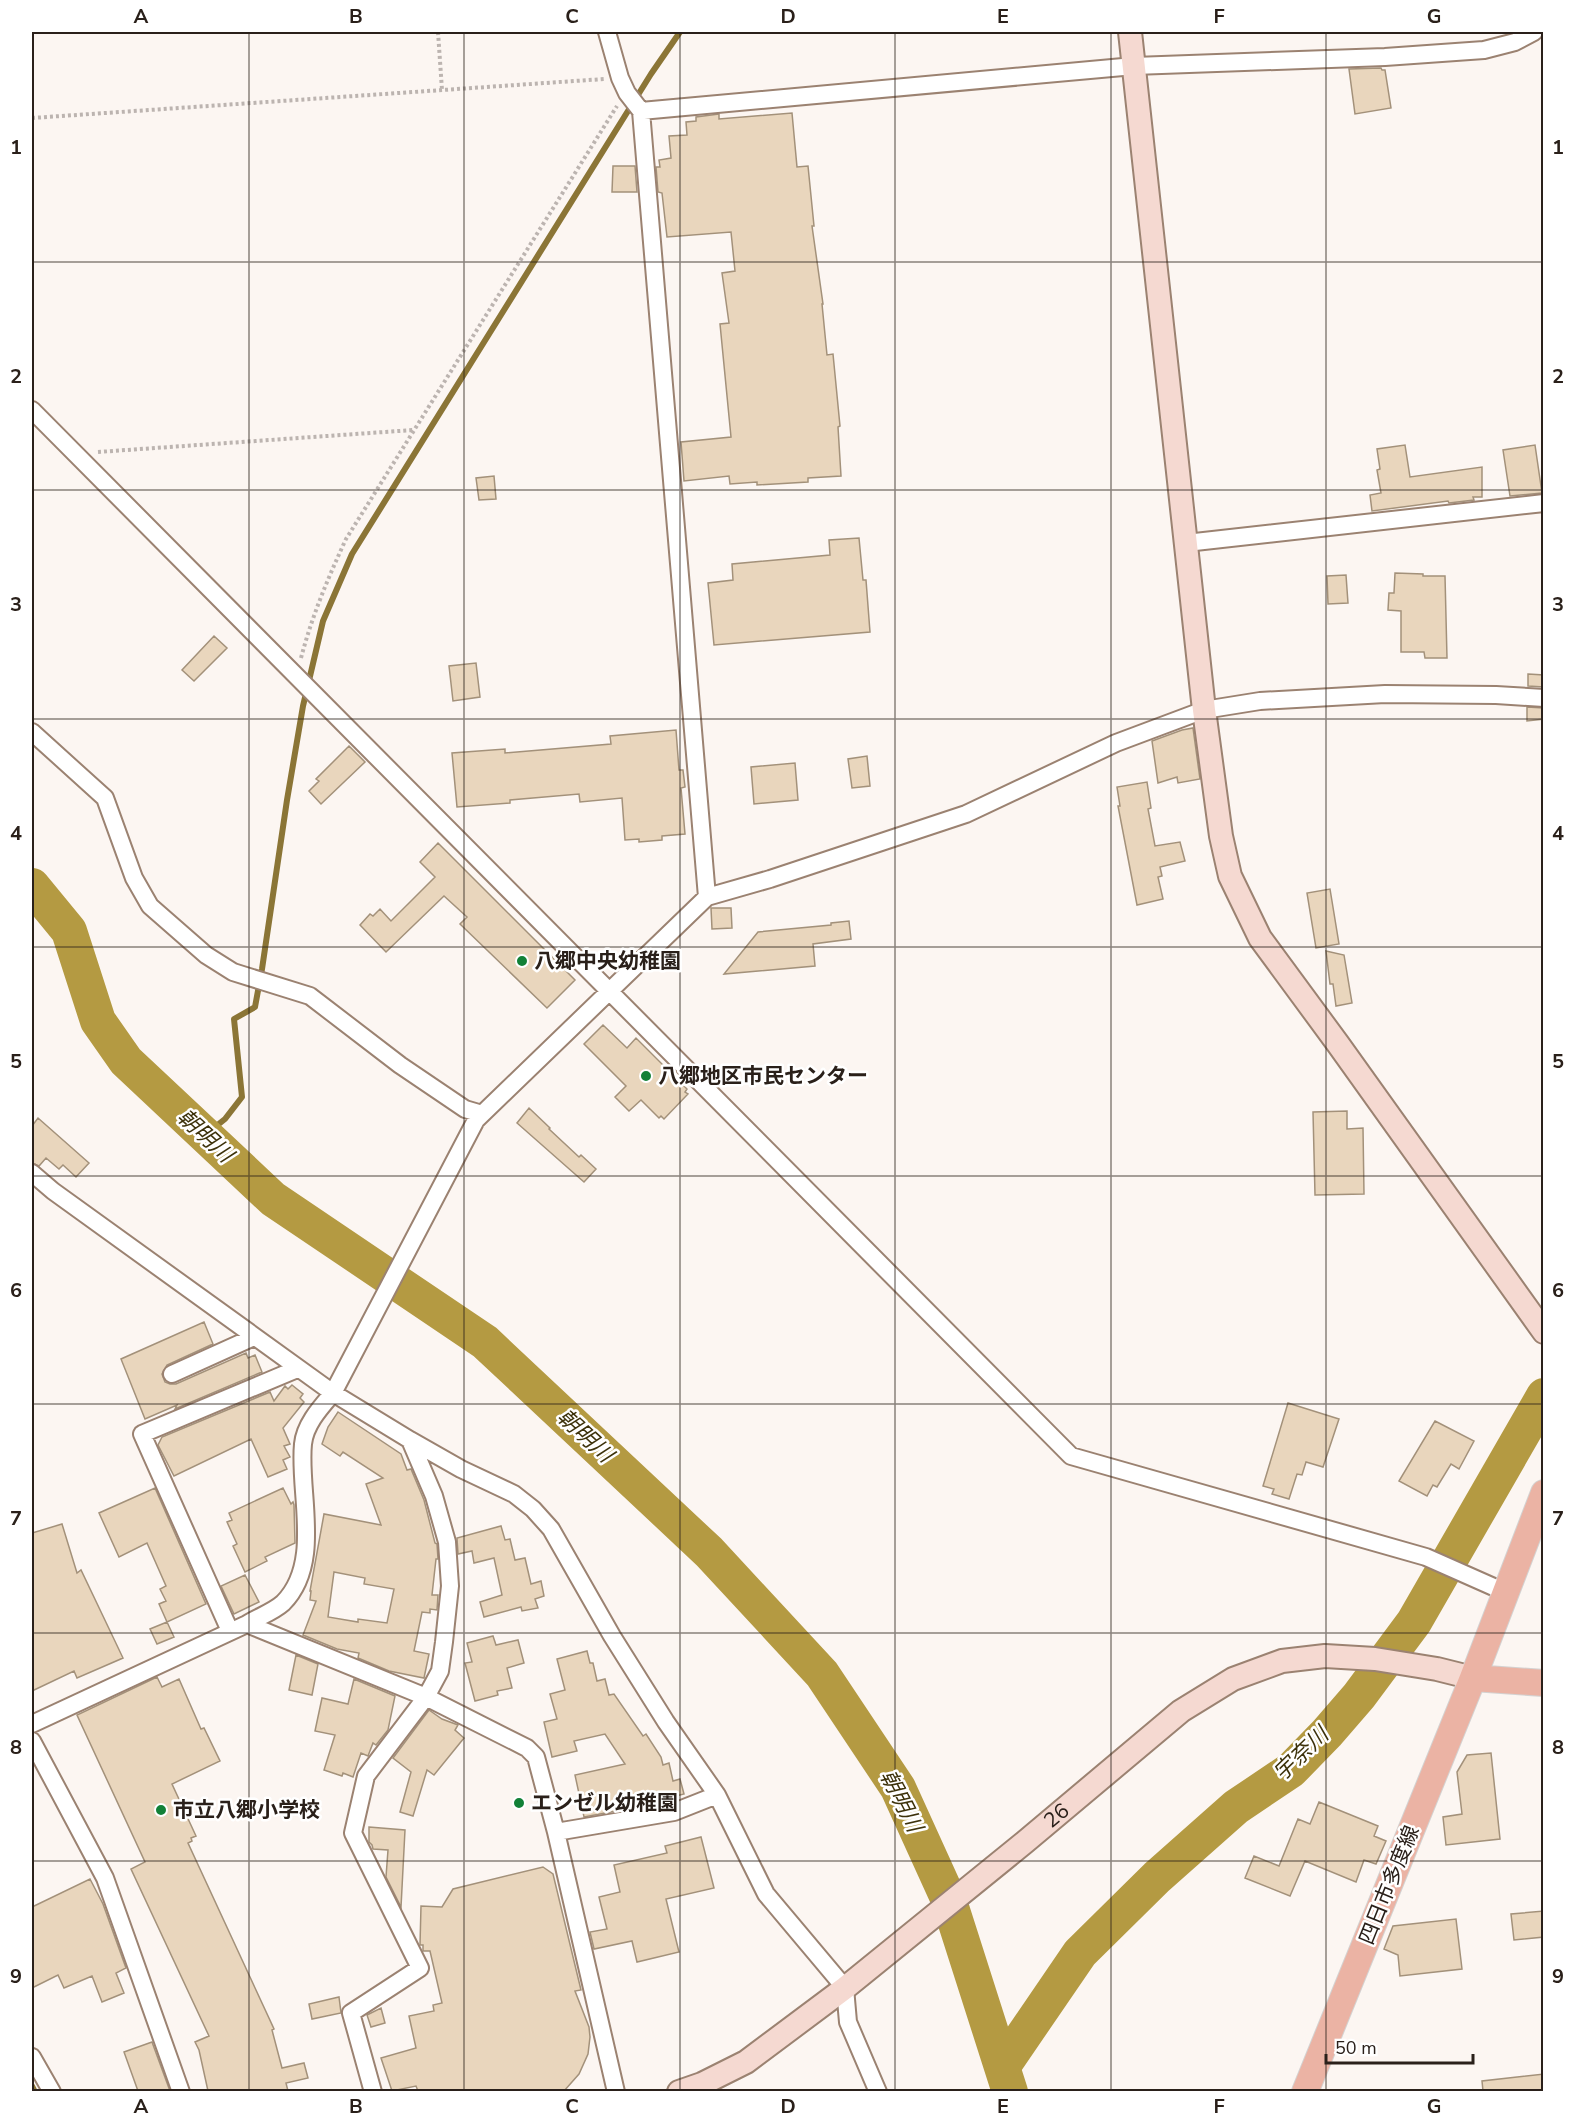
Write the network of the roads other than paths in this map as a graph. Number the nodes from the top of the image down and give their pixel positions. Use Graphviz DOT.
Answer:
graph roads {
  1 [pos="607,32"];
  2 [pos="1130,32"];
  3 [pos="1534,32"];
  4 [pos="1134,66"];
  5 [pos="641,110"];
  6 [pos="32,410"];
  7 [pos="1544,503"];
  8 [pos="1186,543"];
  9 [pos="1544,698"];
  10 [pos="1204,710"];
  11 [pos="32,732"];
  12 [pos="707,897"];
  13 [pos="610,992"];
  14 [pos="479,1117"];
  15 [pos="32,1173"];
  16 [pos="1544,1332"];
  17 [pos="254,1337"];
  18 [pos="297,1369"];
  19 [pos="172,1374"];
  20 [pos="333,1393"];
  21 [pos="410,1440"];
  22 [pos="1544,1493"];
  23 [pos="1505,1592"];
  24 [pos="247,1624"];
  25 [pos="230,1631"];
  26 [pos="1473,1678"];
  27 [pos="1544,1683"];
  28 [pos="426,1697"];
  29 [pos="32,1724"];
  30 [pos="32,1741"];
  31 [pos="717,1795"];
  32 [pos="556,1832"];
  33 [pos="845,1988"];
  34 [pos="32,2057"];
  35 [pos="52,2091"];
  36 [pos="181,2091"];
  37 [pos="373,2091"];
  38 [pos="616,2091"];
  39 [pos="679,2091"];
  40 [pos="878,2091"];
  41 [pos="1305,2091"];
  1 -- 5 [label="street"];
  2 -- 4 [label="street"];
  3 -- 4 [label="street"];
  4 -- 5 [label="street"];
  4 -- 8 [label="street"];
  5 -- 12 [label="street"];
  6 -- 13 [label="street"];
  7 -- 8 [label="street"];
  8 -- 10 [label="street"];
  9 -- 10 [label="street"];
  10 -- 12 [label="street"];
  10 -- 16 [label="street"];
  11 -- 14 [label="street"];
  12 -- 13 [label="street"];
  13 -- 14 [label="street"];
  13 -- 23 [label="street"];
  14 -- 20 [label="street"];
  15 -- 17 [label="street"];
  17 -- 18 [label="street"];
  17 -- 19 [label="street"];
  18 -- 20 [label="street"];
  18 -- 25 [label="street"];
  20 -- 21 [label="street"];
  20 -- 24 [label="street"];
  21 -- 28 [label="street"];
  21 -- 31 [label="street"];
  22 -- 23 [label="main road, 四日市多度線"];
  23 -- 26 [label="main road, 四日市多度線"];
  24 -- 25 [label="street"];
  24 -- 28 [label="street"];
  25 -- 29 [label="street"];
  26 -- 27 [label="main road"];
  26 -- 33 [label="street, 26"];
  26 -- 41 [label="main road, 四日市多度線"];
  28 -- 32 [label="street"];
  28 -- 37 [label="street"];
  30 -- 36 [label="street"];
  31 -- 32 [label="street"];
  31 -- 33 [label="street"];
  32 -- 38 [label="street"];
  33 -- 39 [label="street, 26"];
  33 -- 40 [label="street"];
  34 -- 35 [label="street"];
}
